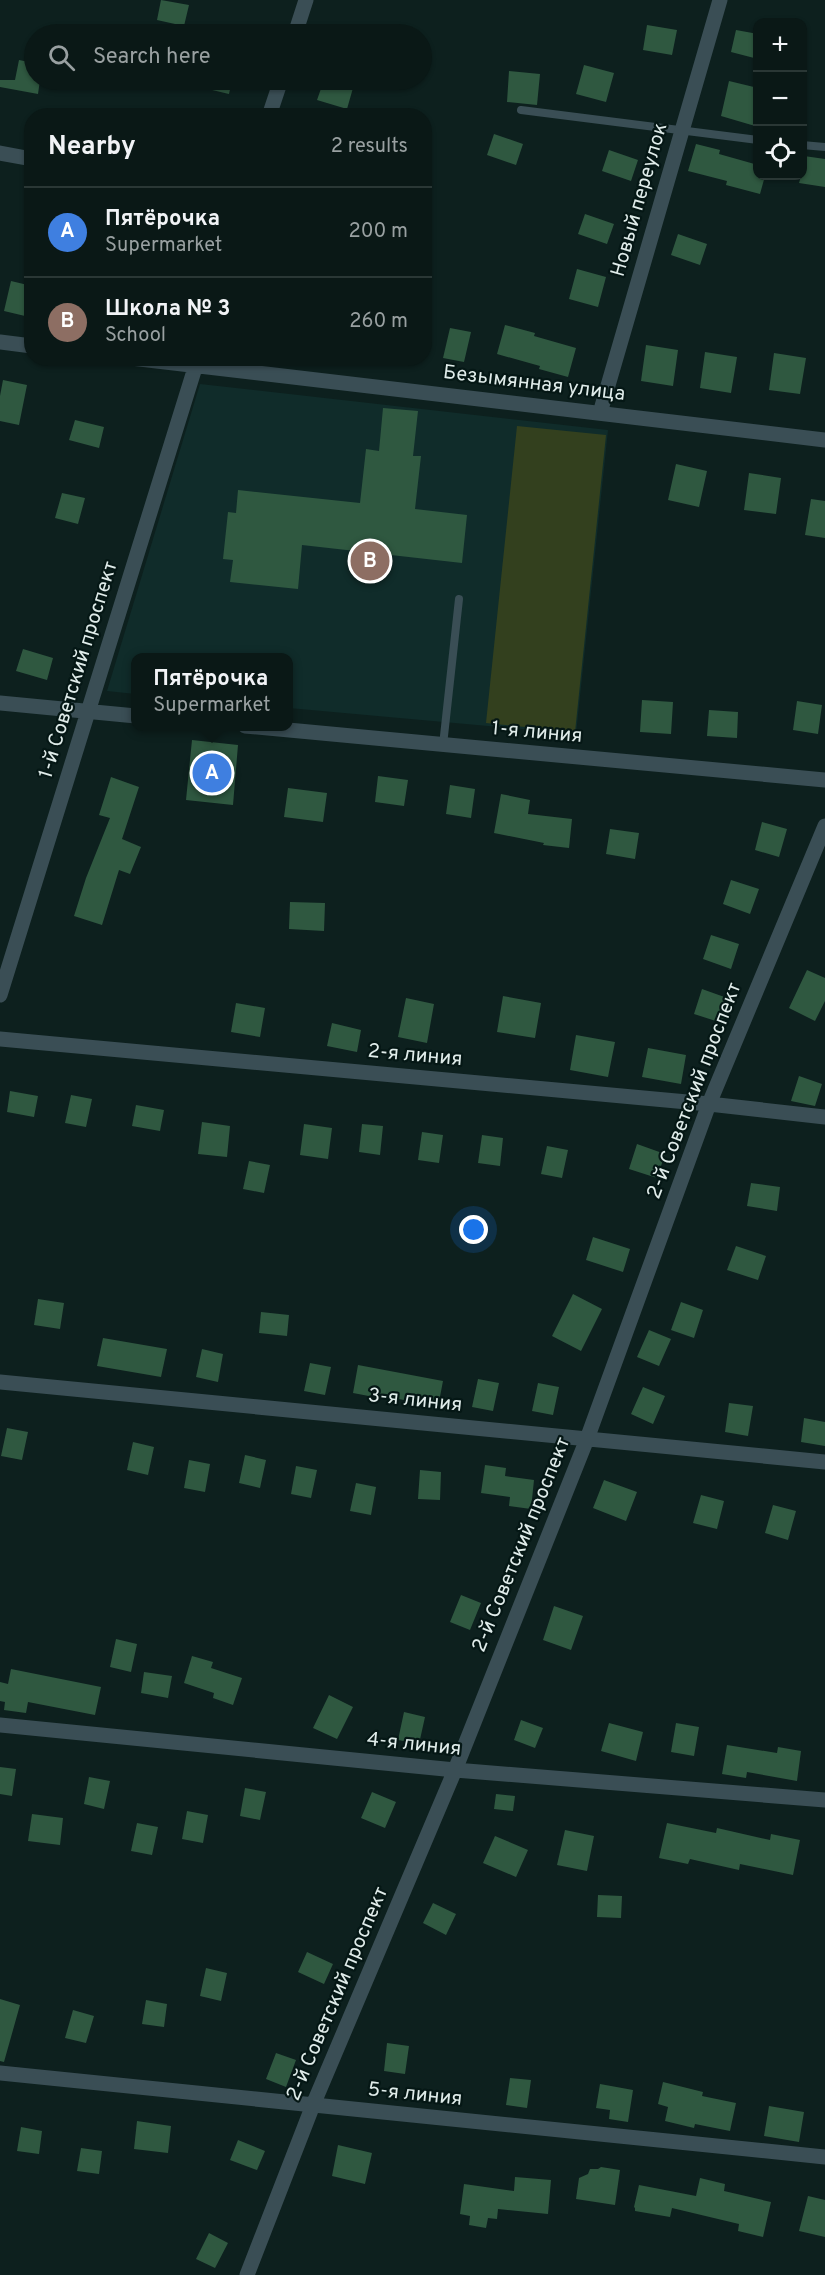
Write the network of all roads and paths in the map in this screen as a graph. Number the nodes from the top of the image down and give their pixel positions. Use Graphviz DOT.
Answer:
graph roads {
  1 [pos="306,0"];
  2 [pos="720,0"];
  3 [pos="298,24"];
  4 [pos="278,90"];
  5 [pos="272,108"];
  6 [pos="521,110"];
  7 [pos="681,131"];
  8 [pos="753,139"];
  9 [pos="807,145"];
  10 [pos="825,147"];
  11 [pos="0,153"];
  12 [pos="24,158"];
  13 [pos="0,342"];
  14 [pos="24,345"];
  15 [pos="196,366"];
  16 [pos="229,366"];
  17 [pos="600,412"];
  18 [pos="825,440"];
  19 [pos="459,599"];
  20 [pos="0,703"];
  21 [pos="88,712"];
  22 [pos="131,716"];
  23 [pos="293,731"];
  24 [pos="443,745"];
  25 [pos="825,780"];
  26 [pos="825,826"];
  27 [pos="0,995"];
  28 [pos="0,1039"];
  29 [pos="709,1104"];
  30 [pos="825,1117"];
  31 [pos="0,1382"];
  32 [pos="587,1439"];
  33 [pos="825,1462"];
  34 [pos="0,1725"];
  35 [pos="455,1770"];
  36 [pos="825,1800"];
  37 [pos="0,2073"];
  38 [pos="313,2105"];
  39 [pos="825,2157"];
  40 [pos="247,2275"];
  1 -- 3 [label="street"];
  2 -- 7 [label="street, Новый переулок"];
  4 -- 5 [label="street"];
  6 -- 7 [label="lane"];
  7 -- 8 [label="lane"];
  7 -- 17 [label="street, Новый переулок"];
  9 -- 10 [label="lane"];
  11 -- 12 [label="street"];
  13 -- 14 [label="street"];
  15 -- 21 [label="street, 1-й Советский проспект"];
  16 -- 17 [label="street, Безымянная улица"];
  17 -- 18 [label="street, Безымянная улица"];
  19 -- 24 [label="lane"];
  20 -- 21 [label="street"];
  21 -- 22 [label="street"];
  21 -- 27 [label="street, 1-й Советский проспект"];
  23 -- 24 [label="street, 1-я линия"];
  24 -- 25 [label="street, 1-я линия"];
  26 -- 29 [label="street, 2-й Советский проспект"];
  28 -- 29 [label="street, 2-я линия"];
  29 -- 30 [label="street, 2-я линия"];
  29 -- 32 [label="street, 2-й Советский проспект"];
  31 -- 32 [label="street, 3-я линия"];
  32 -- 33 [label="street, 3-я линия"];
  32 -- 35 [label="street, 2-й Советский проспект"];
  34 -- 35 [label="street, 4-я линия"];
  35 -- 36 [label="street, 4-я линия"];
  35 -- 38 [label="street, 2-й Советский проспект"];
  37 -- 38 [label="street, 5-я линия"];
  38 -- 39 [label="street, 5-я линия"];
  38 -- 40 [label="street, 2-й Советский проспект"];
}
